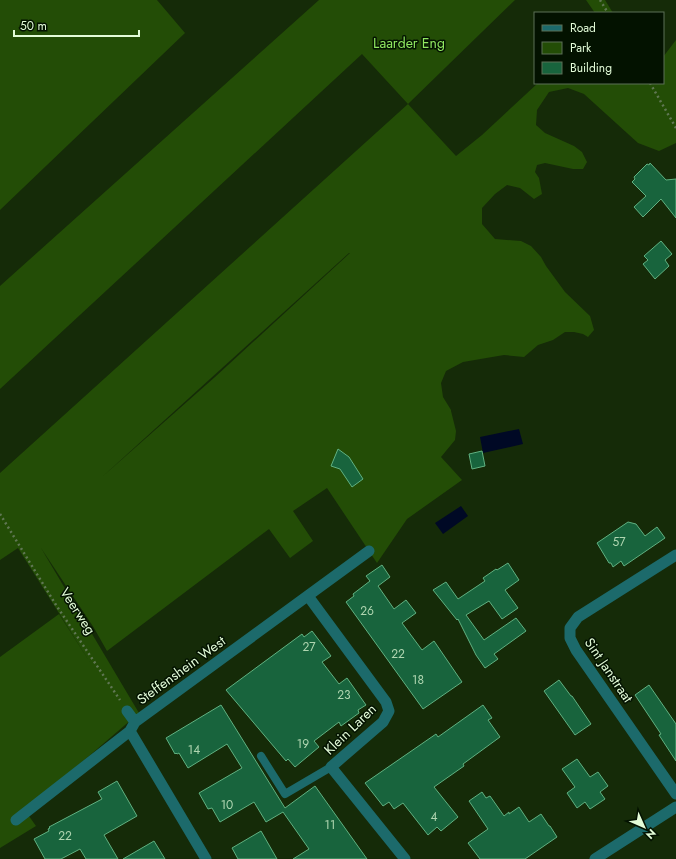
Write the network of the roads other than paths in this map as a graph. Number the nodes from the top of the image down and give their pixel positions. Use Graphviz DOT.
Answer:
graph roads {
  1 [pos="369,551"];
  2 [pos="676,555"];
  3 [pos="308,596"];
  4 [pos="127,711"];
  5 [pos="132,727"];
  6 [pos="261,756"];
  7 [pos="331,768"];
  8 [pos="676,794"];
  9 [pos="676,807"];
  10 [pos="16,820"];
  11 [pos="206,859"];
  12 [pos="405,859"];
  13 [pos="595,859"];
  1 -- 3 [label="street, Steffenshein West"];
  2 -- 8 [label="street, Sint Janstraat"];
  3 -- 5 [label="street, Steffenshein West"];
  3 -- 7 [label="street, Klein Laren"];
  4 -- 5 [label="street"];
  5 -- 10 [label="street, Steffenshein West"];
  5 -- 11 [label="street"];
  6 -- 7 [label="lane"];
  7 -- 12 [label="street, Klein Laren"];
  9 -- 13 [label="street"];
}
